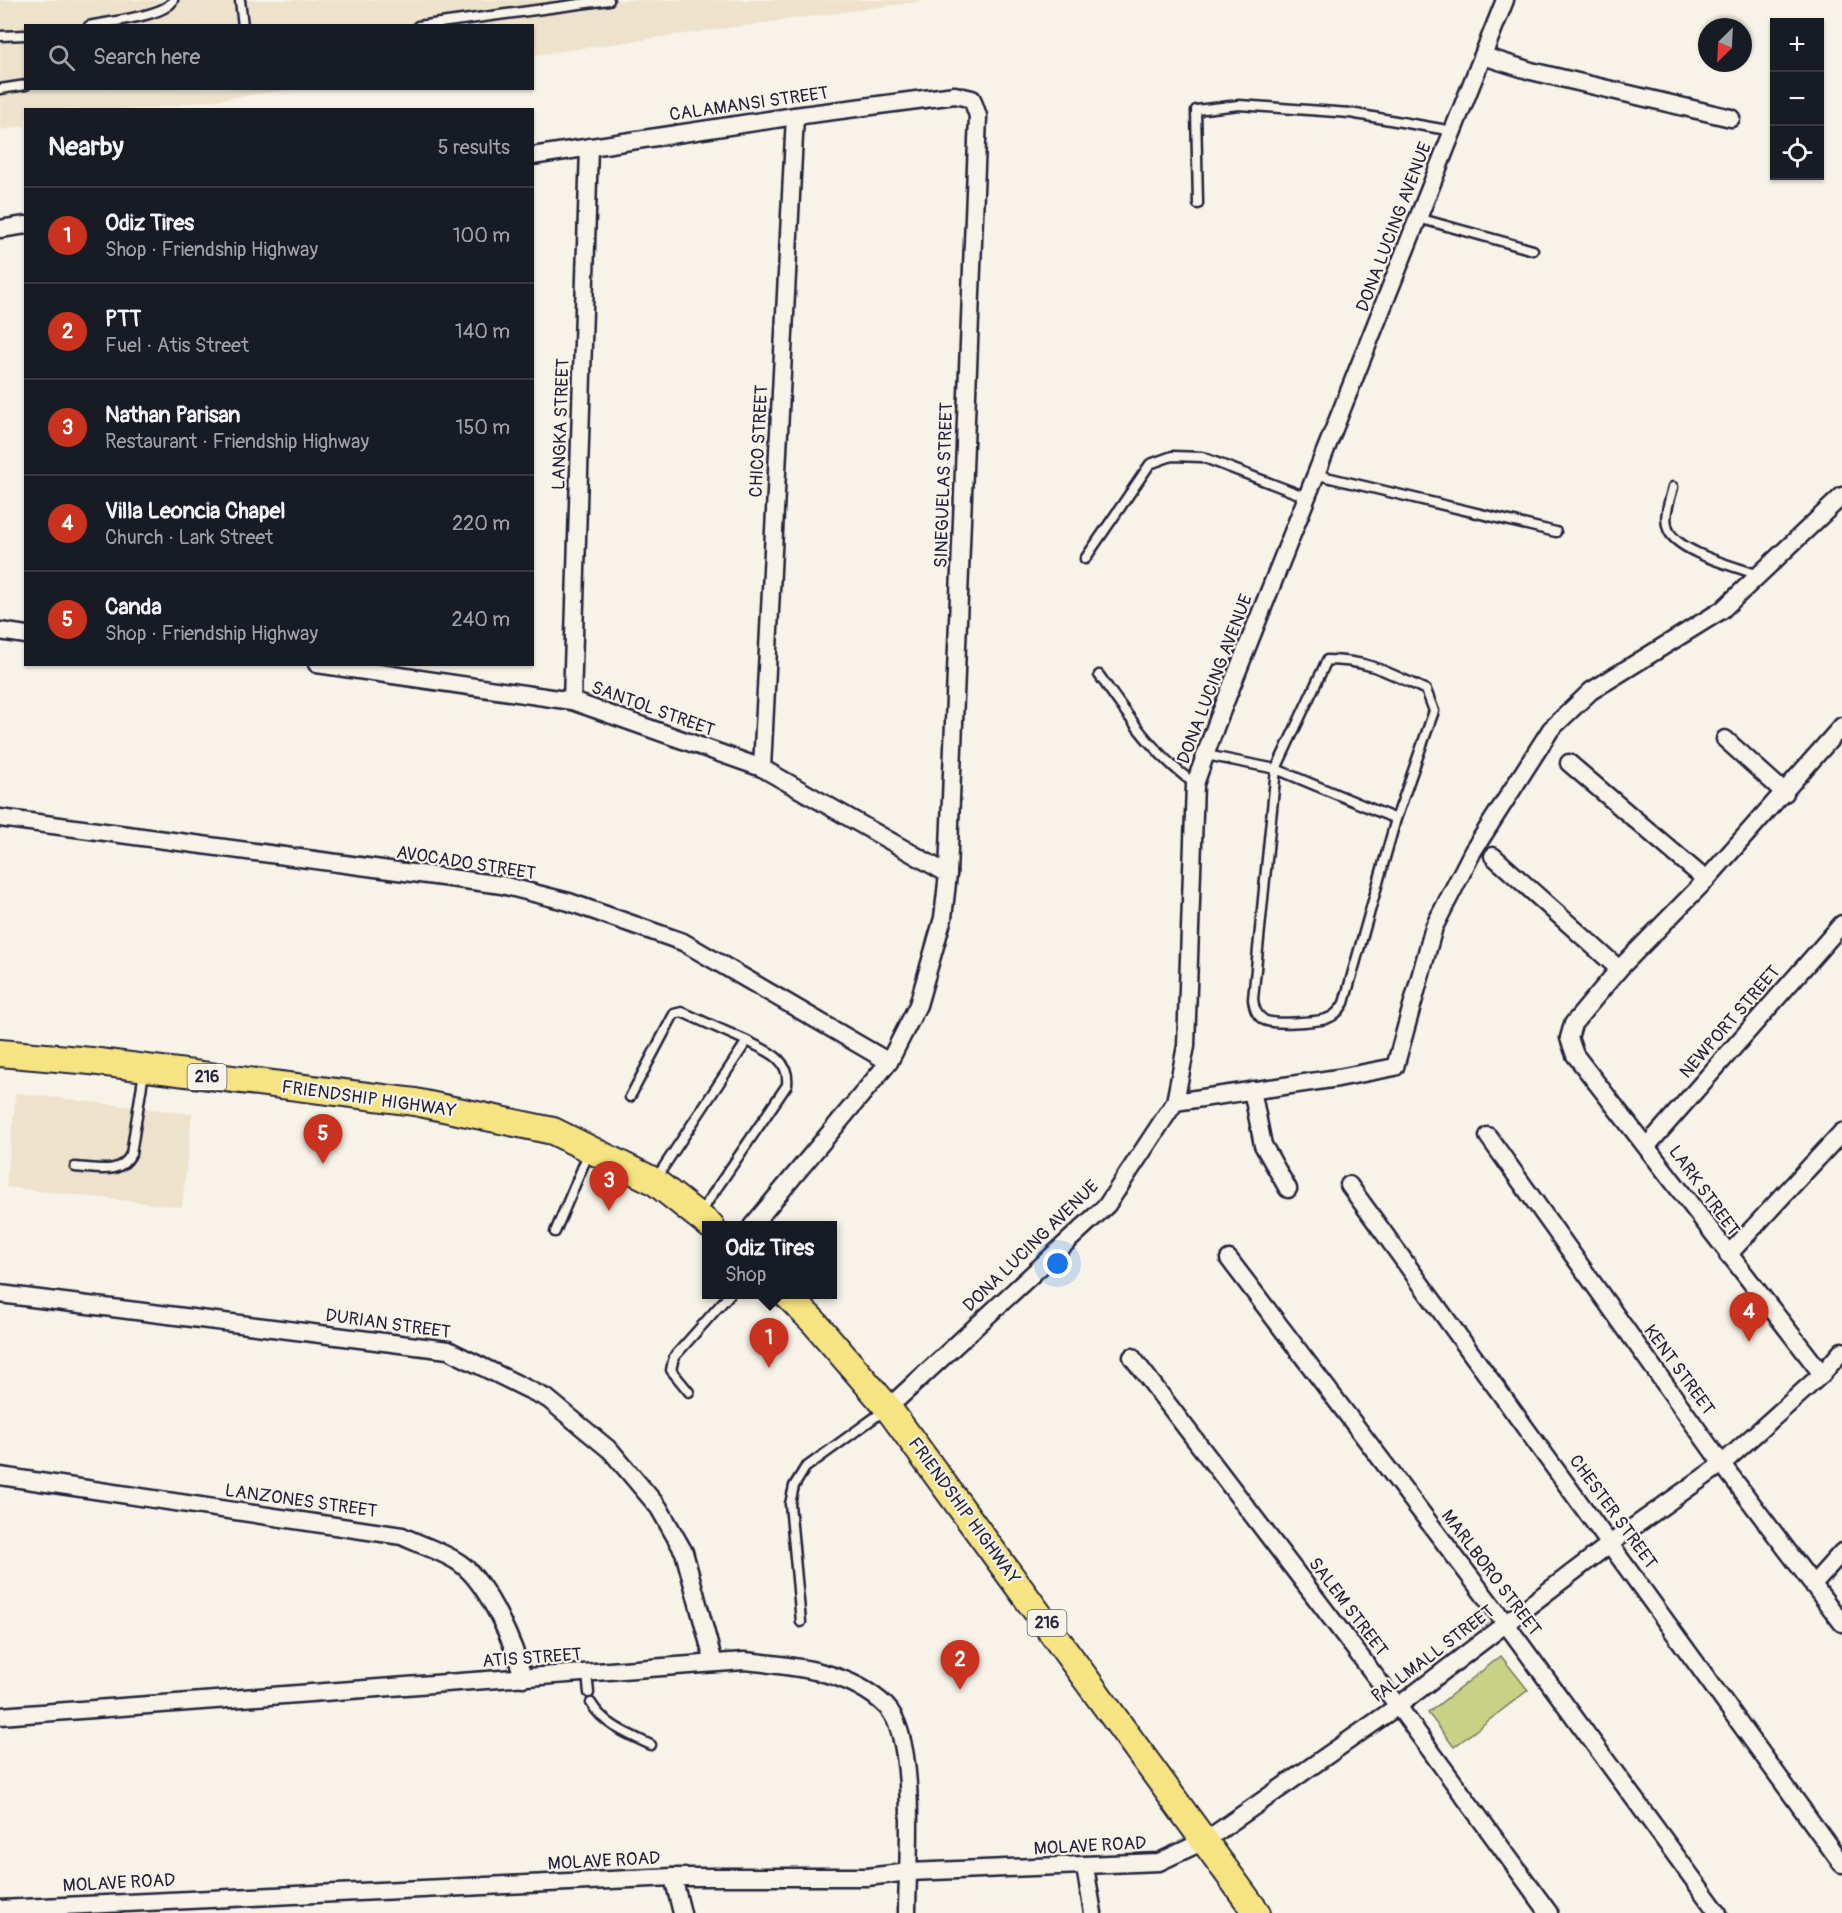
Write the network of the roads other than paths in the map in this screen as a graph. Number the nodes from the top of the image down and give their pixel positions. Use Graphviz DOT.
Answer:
graph roads {
  1 [pos="173,0"];
  2 [pos="240,0"];
  3 [pos="609,0"];
  4 [pos="1505,0"];
  5 [pos="98,24"];
  6 [pos="243,24"];
  7 [pos="433,24"];
  8 [pos="24,35"];
  9 [pos="0,36"];
  10 [pos="1483,56"];
  11 [pos="24,86"];
  12 [pos="0,89"];
  13 [pos="972,99"];
  14 [pos="795,116"];
  15 [pos="1731,118"];
  16 [pos="1453,131"];
  17 [pos="589,147"];
  18 [pos="534,156"];
  19 [pos="1198,204"];
  20 [pos="1418,218"];
  21 [pos="24,225"];
  22 [pos="0,230"];
  23 [pos="1533,250"];
  24 [pos="1318,475"];
  25 [pos="1673,487"];
  26 [pos="1842,496"];
  27 [pos="1309,498"];
  28 [pos="1556,532"];
  29 [pos="1085,559"];
  30 [pos="1760,576"];
  31 [pos="0,631"];
  32 [pos="24,635"];
  33 [pos="348,666"];
  34 [pos="1099,675"];
  35 [pos="572,701"];
  36 [pos="1842,726"];
  37 [pos="1725,740"];
  38 [pos="1206,755"];
  39 [pos="1569,763"];
  40 [pos="762,768"];
  41 [pos="1276,769"];
  42 [pos="1196,784"];
  43 [pos="1785,793"];
  44 [pos="0,818"];
  45 [pos="1396,819"];
  46 [pos="1493,856"];
  47 [pos="948,874"];
  48 [pos="1706,880"];
  49 [pos="1842,924"];
  50 [pos="1619,969"];
  51 [pos="747,1041"];
  52 [pos="0,1053"];
  53 [pos="889,1062"];
  54 [pos="145,1069"];
  55 [pos="1252,1090"];
  56 [pos="630,1096"];
  57 [pos="1175,1102"];
  58 [pos="1842,1132"];
  59 [pos="1488,1136"];
  60 [pos="1647,1146"];
  61 [pos="590,1149"];
  62 [pos="75,1167"];
  63 [pos="654,1181"];
  64 [pos="1350,1185"];
  65 [pos="1288,1189"];
  66 [pos="705,1220"];
  67 [pos="756,1221"];
  68 [pos="555,1232"];
  69 [pos="1728,1255"];
  70 [pos="1229,1260"];
  71 [pos="0,1294"];
  72 [pos="726,1299"];
  73 [pos="791,1299"];
  74 [pos="1842,1351"];
  75 [pos="1132,1357"];
  76 [pos="1822,1374"];
  77 [pos="689,1392"];
  78 [pos="888,1408"];
  79 [pos="1722,1464"];
  80 [pos="0,1476"];
  81 [pos="1611,1543"];
  82 [pos="1842,1552"];
  83 [pos="1814,1583"];
  84 [pos="801,1622"];
  85 [pos="1842,1623"];
  86 [pos="1506,1624"];
  87 [pos="714,1663"];
  88 [pos="587,1674"];
  89 [pos="523,1678"];
  90 [pos="589,1693"];
  91 [pos="591,1703"];
  92 [pos="1398,1706"];
  93 [pos="0,1716"];
  94 [pos="651,1745"];
  95 [pos="1206,1840"];
  96 [pos="1842,1864"];
  97 [pos="1085,1866"];
  98 [pos="909,1872"];
  99 [pos="673,1877"];
  100 [pos="106,1908"];
  101 [pos="0,1909"];
  102 [pos="682,1913"];
  103 [pos="907,1913"];
  104 [pos="1093,1913"];
  105 [pos="1257,1913"];
  106 [pos="1549,1913"];
  107 [pos="1718,1913"];
  1 -- 5 [label="lane"];
  2 -- 6 [label="lane"];
  3 -- 7 [label="lane"];
  4 -- 10 [label="street, DONA LUCING AVENUE"];
  8 -- 9 [label="lane"];
  10 -- 15 [label="street"];
  10 -- 16 [label="street, DONA LUCING AVENUE"];
  11 -- 12 [label="lane"];
  13 -- 14 [label="street, CALAMANSI STREET"];
  13 -- 47 [label="street, SINEGUELAS STREET"];
  14 -- 17 [label="street, CALAMANSI STREET"];
  14 -- 40 [label="street, CHICO STREET"];
  16 -- 19 [label="lane"];
  16 -- 20 [label="street, DONA LUCING AVENUE"];
  17 -- 18 [label="street, CALAMANSI STREET"];
  17 -- 35 [label="street, LANGKA STREET"];
  20 -- 23 [label="lane"];
  20 -- 24 [label="street, DONA LUCING AVENUE"];
  21 -- 22 [label="street"];
  24 -- 27 [label="street, DONA LUCING AVENUE"];
  24 -- 28 [label="lane"];
  25 -- 30 [label="lane"];
  26 -- 30 [label="street"];
  27 -- 29 [label="lane"];
  27 -- 38 [label="street, DONA LUCING AVENUE"];
  30 -- 55 [label="street"];
  31 -- 32 [label="street"];
  33 -- 35 [label="street, SANTOL STREET"];
  34 -- 42 [label="lane"];
  35 -- 40 [label="street, SANTOL STREET"];
  36 -- 43 [label="street"];
  37 -- 43 [label="street"];
  38 -- 41 [label="lane"];
  38 -- 42 [label="street, DONA LUCING AVENUE"];
  39 -- 48 [label="street"];
  40 -- 47 [label="street, SANTOL STREET"];
  41 -- 45 [label="lane"];
  41 -- 45 [label="lane"];
  41 -- 45 [label="lane"];
  42 -- 57 [label="street, DONA LUCING AVENUE"];
  43 -- 48 [label="street"];
  44 -- 53 [label="street, AVOCADO STREET"];
  46 -- 50 [label="street"];
  47 -- 53 [label="street, SINEGUELAS STREET"];
  48 -- 50 [label="street"];
  49 -- 60 [label="street, NEWPORT STREET"];
  50 -- 60 [label="street, LARK STREET"];
  51 -- 56 [label="lane"];
  51 -- 63 [label="lane"];
  51 -- 66 [label="lane"];
  52 -- 54 [label="main road, FRIENDSHIP HIGHWAY / 216"];
  53 -- 67 [label="street, SINEGUELAS STREET"];
  54 -- 61 [label="main road, FRIENDSHIP HIGHWAY / 216"];
  54 -- 62 [label="lane"];
  55 -- 57 [label="street"];
  55 -- 65 [label="street"];
  57 -- 78 [label="street, DONA LUCING AVENUE"];
  58 -- 69 [label="street"];
  59 -- 79 [label="street, KENT STREET"];
  60 -- 69 [label="street, LARK STREET"];
  61 -- 63 [label="main road, FRIENDSHIP HIGHWAY / 216"];
  61 -- 68 [label="lane"];
  63 -- 66 [label="main road, FRIENDSHIP HIGHWAY / 216"];
  64 -- 81 [label="street, CHESTER STREET"];
  69 -- 76 [label="street, LARK STREET"];
  70 -- 86 [label="street, MARLBORO STREET"];
  71 -- 87 [label="street, DURIAN STREET"];
  72 -- 77 [label="lane"];
  73 -- 78 [label="main road, FRIENDSHIP HIGHWAY / 216"];
  74 -- 76 [label="street, PALLMALL STREET"];
  75 -- 92 [label="street, SALEM STREET"];
  76 -- 79 [label="street, PALLMALL STREET"];
  78 -- 84 [label="lane"];
  78 -- 95 [label="main road, FRIENDSHIP HIGHWAY / 216"];
  79 -- 81 [label="street, PALLMALL STREET"];
  79 -- 83 [label="street, KENT STREET"];
  80 -- 89 [label="street, LANZONES STREET"];
  81 -- 86 [label="street, PALLMALL STREET"];
  81 -- 96 [label="street, CHESTER STREET"];
  82 -- 83 [label="street"];
  83 -- 85 [label="street, KENT STREET"];
  86 -- 92 [label="street, PALLMALL STREET"];
  86 -- 107 [label="street, MARLBORO STREET"];
  87 -- 88 [label="street, ATIS STREET"];
  87 -- 98 [label="street, ATIS STREET"];
  88 -- 89 [label="street, ATIS STREET"];
  88 -- 90 [label="lane"];
  89 -- 93 [label="street, ATIS STREET"];
  91 -- 94 [label="lane"];
  92 -- 95 [label="street, PALLMALL STREET"];
  92 -- 106 [label="street, SALEM STREET"];
  95 -- 97 [label="street, MOLAVE ROAD"];
  95 -- 105 [label="main road, FRIENDSHIP HIGHWAY / 216"];
  97 -- 98 [label="street, MOLAVE ROAD"];
  97 -- 104 [label="street"];
  98 -- 99 [label="street, MOLAVE ROAD"];
  98 -- 103 [label="street, ATIS STREET"];
  99 -- 100 [label="street, MOLAVE ROAD"];
  99 -- 102 [label="street"];
  100 -- 101 [label="street, MOLAVE ROAD"];
}
